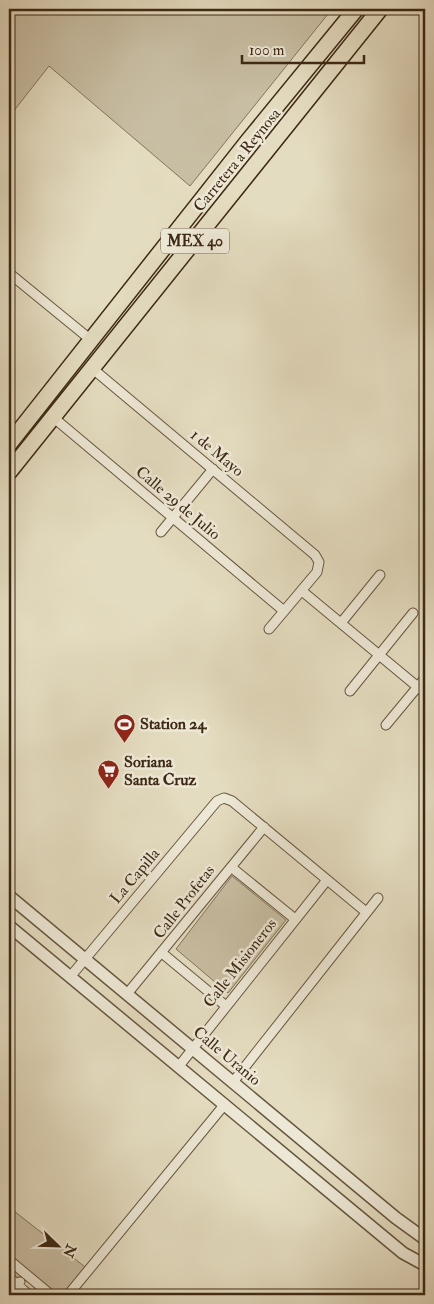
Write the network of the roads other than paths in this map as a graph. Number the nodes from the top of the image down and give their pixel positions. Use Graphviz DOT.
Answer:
graph roads {
  1 [pos="356,9"];
  2 [pos="380,9"];
  3 [pos="9,274"];
  4 [pos="116,308"];
  5 [pos="91,340"];
  6 [pos="81,353"];
  7 [pos="93,369"];
  8 [pos="64,405"];
  9 [pos="54,418"];
  10 [pos="41,434"];
  11 [pos="13,438"];
  12 [pos="213,469"];
  13 [pos="9,472"];
  14 [pos="172,518"];
  15 [pos="161,532"];
  16 [pos="380,575"];
  17 [pos="302,591"];
  18 [pos="284,610"];
  19 [pos="413,613"];
  20 [pos="341,623"];
  21 [pos="269,629"];
  22 [pos="379,655"];
  23 [pos="425,678"];
  24 [pos="418,687"];
  25 [pos="350,691"];
  26 [pos="425,694"];
  27 [pos="386,725"];
  28 [pos="264,827"];
  29 [pos="231,866"];
  30 [pos="327,880"];
  31 [pos="9,896"];
  32 [pos="378,898"];
  33 [pos="366,912"];
  34 [pos="295,919"];
  35 [pos="9,926"];
  36 [pos="162,953"];
  37 [pos="85,960"];
  38 [pos="70,977"];
  39 [pos="127,994"];
  40 [pos="226,1006"];
  41 [pos="193,1049"];
  42 [pos="179,1066"];
  43 [pos="233,1082"];
  44 [pos="224,1104"];
  45 [pos="425,1239"];
  46 [pos="9,1260"];
  47 [pos="425,1265"];
  48 [pos="25,1275"];
  49 [pos="9,1277"];
  50 [pos="34,1282"];
  51 [pos="17,1285"];
  52 [pos="27,1294"];
  53 [pos="9,1295"];
  54 [pos="51,1295"];
  55 [pos="68,1295"];
  1 -- 4 [label="main road, Carretera a Reynosa / MEX 40"];
  2 -- 7 [label="main road, Carretera a Reynosa / MEX 40"];
  3 -- 5 [label="street"];
  4 -- 5 [label="main road, Carretera a Reynosa / MEX 40"];
  4 -- 7 [label="main road"];
  5 -- 6 [label="main road, Carretera a Reynosa / MEX 40"];
  6 -- 8 [label="main road"];
  6 -- 11 [label="main road, Carretera a Reynosa / MEX 40"];
  7 -- 8 [label="main road, Carretera a Reynosa / MEX 40"];
  7 -- 12 [label="street, 1 de Mayo"];
  8 -- 9 [label="main road, Carretera a Reynosa / MEX 40"];
  9 -- 10 [label="main road, Carretera a Reynosa / MEX 40"];
  9 -- 14 [label="street, Calle 29 de Julio"];
  10 -- 11 [label="main road"];
  10 -- 13 [label="main road, Carretera a Reynosa / MEX 40"];
  12 -- 14 [label="street"];
  12 -- 17 [label="street, 1 de Mayo"];
  14 -- 15 [label="street"];
  14 -- 18 [label="street, Calle 29 de Julio"];
  16 -- 20 [label="street"];
  17 -- 18 [label="street"];
  17 -- 20 [label="street"];
  18 -- 21 [label="street"];
  19 -- 22 [label="street"];
  20 -- 22 [label="street"];
  22 -- 24 [label="street"];
  22 -- 25 [label="street"];
  23 -- 24 [label="street"];
  24 -- 26 [label="street"];
  24 -- 27 [label="street"];
  28 -- 29 [label="street, Calle Profetas"];
  28 -- 30 [label="street"];
  28 -- 37 [label="street, La Capilla"];
  29 -- 34 [label="street"];
  29 -- 36 [label="street, Calle Profetas"];
  30 -- 33 [label="street"];
  30 -- 34 [label="street, Calle Misioneros"];
  31 -- 37 [label="street, Calle Uranio"];
  32 -- 33 [label="street"];
  33 -- 43 [label="street"];
  34 -- 40 [label="street, Calle Misioneros"];
  35 -- 38 [label="street"];
  36 -- 39 [label="street, Calle Profetas"];
  36 -- 40 [label="street"];
  37 -- 38 [label="street, La Capilla"];
  37 -- 39 [label="street, Calle Uranio"];
  38 -- 42 [label="street"];
  39 -- 41 [label="street, Calle Uranio"];
  40 -- 41 [label="street, Calle Misioneros"];
  41 -- 42 [label="street, Calle Misioneros"];
  41 -- 43 [label="street, Calle Uranio"];
  42 -- 44 [label="street"];
  43 -- 45 [label="street, Calle Uranio"];
  44 -- 47 [label="street"];
  44 -- 55 [label="street"];
  46 -- 48 [label="street"];
  48 -- 50 [label="street"];
  48 -- 51 [label="street"];
  49 -- 51 [label="street"];
  50 -- 52 [label="street"];
  50 -- 54 [label="street"];
  51 -- 52 [label="street"];
  51 -- 53 [label="street"];
}
